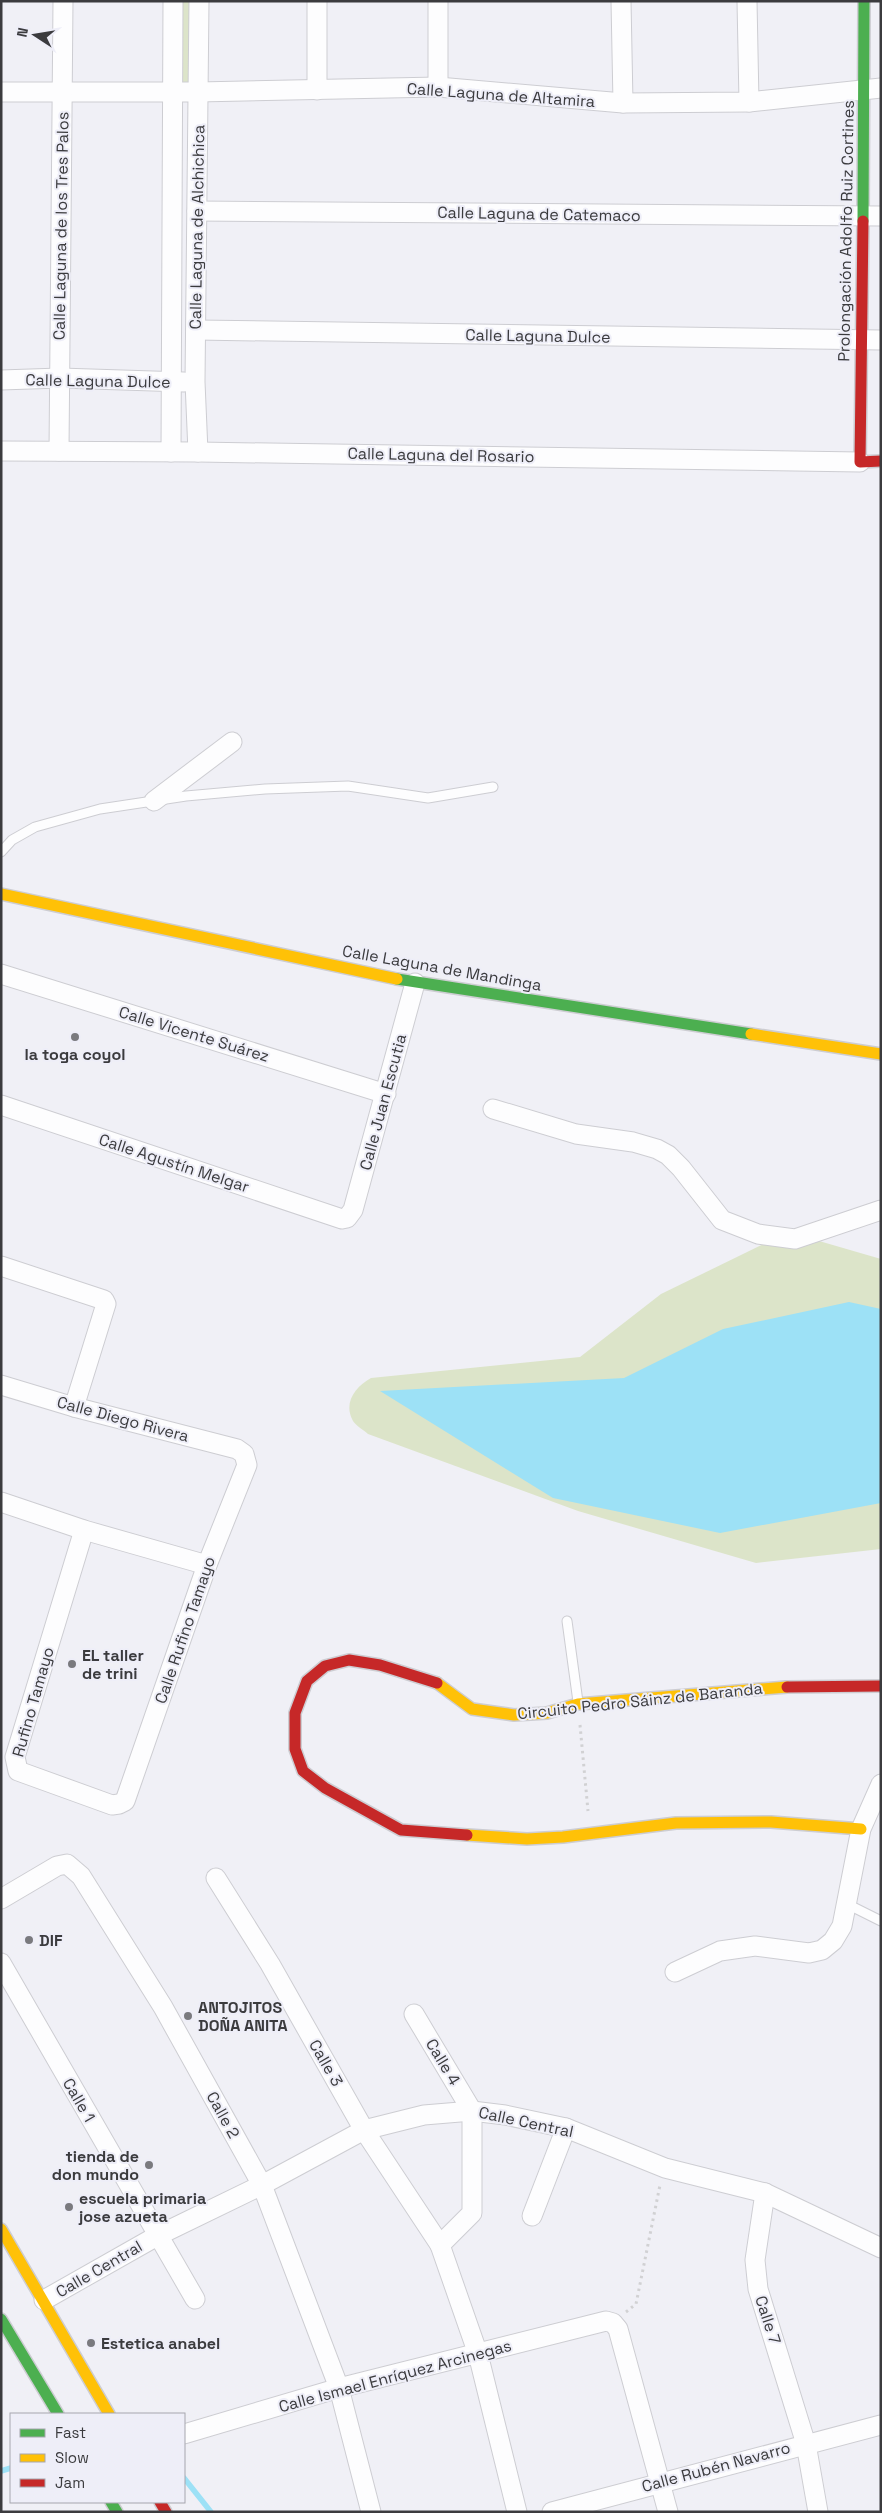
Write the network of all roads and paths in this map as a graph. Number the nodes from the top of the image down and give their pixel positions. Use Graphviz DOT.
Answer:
graph roads {
  1 [pos="63,1"];
  2 [pos="173,1"];
  3 [pos="198,1"];
  4 [pos="317,1"];
  5 [pos="438,1"];
  6 [pos="621,1"];
  7 [pos="747,1"];
  8 [pos="864,1"];
  9 [pos="438,87"];
  10 [pos="873,88"];
  11 [pos="317,90"];
  12 [pos="63,91"];
  13 [pos="174,91"];
  14 [pos="1,92"];
  15 [pos="198,92"];
  16 [pos="748,102"];
  17 [pos="623,104"];
  18 [pos="197,211"];
  19 [pos="881,216"];
  20 [pos="861,217"];
  21 [pos="196,330"];
  22 [pos="881,340"];
  23 [pos="860,341"];
  24 [pos="60,378"];
  25 [pos="1,380"];
  26 [pos="195,382"];
  27 [pos="171,383"];
  28 [pos="1,451"];
  29 [pos="59,451"];
  30 [pos="172,452"];
  31 [pos="198,452"];
  32 [pos="881,461"];
  33 [pos="860,462"];
  34 [pos="232,742"];
  35 [pos="493,787"];
  36 [pos="154,801"];
  37 [pos="1,852"];
  38 [pos="1,894"];
  39 [pos="1,974"];
  40 [pos="415,984"];
  41 [pos="881,1054"];
  42 [pos="386,1094"];
  43 [pos="1,1105"];
  44 [pos="494,1109"];
  45 [pos="881,1210"];
  46 [pos="347,1218"];
  47 [pos="1,1266"];
  48 [pos="1,1385"];
  49 [pos="74,1407"];
  50 [pos="244,1454"];
  51 [pos="1,1502"];
  52 [pos="84,1530"];
  53 [pos="207,1564"];
  54 [pos="567,1621"];
  55 [pos="881,1686"];
  56 [pos="578,1704"];
  57 [pos="881,1784"];
  58 [pos="119,1804"];
  59 [pos="861,1829"];
  60 [pos="590,1834"];
  61 [pos="216,1878"];
  62 [pos="1,1899"];
  63 [pos="845,1903"];
  64 [pos="881,1921"];
  65 [pos="1,1963"];
  66 [pos="675,1972"];
  67 [pos="414,2014"];
  68 [pos="472,2111"];
  69 [pos="566,2128"];
  70 [pos="364,2130"];
  71 [pos="664,2168"];
  72 [pos="262,2185"];
  73 [pos="765,2193"];
  74 [pos="532,2216"];
  75 [pos="1,2229"];
  76 [pos="157,2236"];
  77 [pos="440,2245"];
  78 [pos="881,2248"];
  79 [pos="195,2299"];
  80 [pos="44,2300"];
  81 [pos="1,2319"];
  82 [pos="610,2322"];
  83 [pos="478,2354"];
  84 [pos="339,2388"];
  85 [pos="57,2413"];
  86 [pos="108,2413"];
  87 [pos="881,2425"];
  88 [pos="185,2434"];
  89 [pos="806,2444"];
  90 [pos="661,2481"];
  91 [pos="371,2512"];
  92 [pos="517,2512"];
  93 [pos="552,2512"];
  94 [pos="668,2512"];
  95 [pos="818,2512"];
  1 -- 12 [label="street, Calle Laguna de los Tres Palos"];
  2 -- 13 [label="street, Calle Laguna de Alchichica"];
  3 -- 15 [label="street, Calle Laguna de Alchichica"];
  4 -- 11 [label="street"];
  5 -- 9 [label="street"];
  6 -- 17 [label="street"];
  7 -- 16 [label="street"];
  8 -- 10 [label="street, Prolongación Adolfo Ruiz Cortines"];
  9 -- 11 [label="street, Calle Laguna de Altamira"];
  9 -- 17 [label="street, Calle Laguna de Altamira"];
  10 -- 16 [label="street, Calle Laguna de Altamira"];
  10 -- 20 [label="street, Prolongación Adolfo Ruiz Cortines"];
  11 -- 15 [label="street, Calle Laguna de Altamira"];
  12 -- 13 [label="street, Calle Laguna de Altamira"];
  12 -- 14 [label="street, Calle Laguna de Altamira"];
  12 -- 24 [label="street, Calle Laguna de los Tres Palos"];
  13 -- 15 [label="street, Calle Laguna de Altamira"];
  13 -- 27 [label="street, Calle Laguna de Alchichica"];
  15 -- 18 [label="street, Calle Laguna de Alchichica"];
  16 -- 17 [label="street, Calle Laguna de Altamira"];
  18 -- 20 [label="street, Calle Laguna de Catemaco"];
  18 -- 21 [label="street, Calle Laguna de Alchichica"];
  19 -- 20 [label="street, Calle Laguna de Catemaco"];
  20 -- 23 [label="street, Prolongación Adolfo Ruiz Cortines"];
  21 -- 23 [label="street, Calle Laguna Dulce"];
  21 -- 26 [label="street, Calle Laguna de Alchichica"];
  22 -- 23 [label="street, Calle Laguna Dulce"];
  23 -- 33 [label="street, Prolongación Adolfo Ruiz Cortines"];
  24 -- 25 [label="street, Calle Laguna Dulce"];
  24 -- 27 [label="street, Calle Laguna Dulce"];
  24 -- 29 [label="street, Calle Laguna de los Tres Palos"];
  26 -- 27 [label="street, Calle Laguna Dulce"];
  26 -- 31 [label="street, Calle Laguna de Alchichica"];
  27 -- 30 [label="street, Calle Laguna de Alchichica"];
  28 -- 29 [label="street, Calle Laguna del Rosario"];
  29 -- 30 [label="street, Calle Laguna del Rosario"];
  30 -- 31 [label="street, Calle Laguna del Rosario"];
  31 -- 33 [label="street, Calle Laguna del Rosario"];
  32 -- 33 [label="street, Calle Laguna del Rosario"];
  34 -- 36 [label="street"];
  35 -- 36 [label="lane"];
  36 -- 37 [label="lane"];
  38 -- 40 [label="street, Calle Laguna de Mandinga"];
  39 -- 42 [label="street, Calle Vicente Suárez"];
  40 -- 41 [label="street, Calle Laguna de Mandinga"];
  40 -- 42 [label="street, Calle Juan Escutia"];
  42 -- 46 [label="street, Calle Juan Escutia"];
  43 -- 46 [label="street, Calle Agustín Melgar"];
  44 -- 45 [label="street"];
  47 -- 49 [label="street"];
  48 -- 49 [label="street, Calle Diego Rivera"];
  49 -- 50 [label="street, Calle Diego Rivera"];
  50 -- 53 [label="street, Calle Rufino Tamayo"];
  51 -- 52 [label="street"];
  52 -- 53 [label="street"];
  52 -- 58 [label="street, Rufino Tamayo"];
  53 -- 58 [label="street, Calle Rufino Tamayo"];
  54 -- 56 [label="lane"];
  55 -- 56 [label="street, Circuito Pedro Sáinz de Baranda"];
  56 -- 60 [label="path"];
  56 -- 60 [label="street, Circuito Pedro Sáinz de Baranda"];
  57 -- 59 [label="street"];
  59 -- 60 [label="street, Circuito Pedro Sáinz de Baranda"];
  59 -- 63 [label="street"];
  61 -- 70 [label="street, Calle 3"];
  62 -- 72 [label="street, Calle 2"];
  63 -- 64 [label="lane"];
  63 -- 66 [label="street"];
  65 -- 76 [label="street, Calle 1"];
  67 -- 68 [label="street, Calle 4"];
  68 -- 69 [label="street, Calle Central"];
  68 -- 70 [label="street, Calle Central"];
  68 -- 77 [label="street"];
  69 -- 71 [label="street, Calle Central"];
  69 -- 74 [label="street"];
  70 -- 72 [label="street, Calle Central"];
  70 -- 77 [label="street, Calle 3"];
  71 -- 73 [label="street, Calle Central"];
  71 -- 82 [label="path"];
  72 -- 76 [label="street, Calle Central"];
  72 -- 84 [label="street, Calle 2"];
  73 -- 78 [label="street, Calle Central"];
  73 -- 89 [label="street, Calle 7"];
  75 -- 80 [label="street"];
  76 -- 79 [label="street, Calle 1"];
  76 -- 80 [label="street, Calle Central"];
  77 -- 83 [label="street, Calle 3"];
  80 -- 86 [label="street"];
  81 -- 85 [label="street"];
  82 -- 83 [label="street, Calle Ismael Enríquez Arcinegas"];
  82 -- 90 [label="street"];
  83 -- 84 [label="street, Calle Ismael Enríquez Arcinegas"];
  83 -- 92 [label="street, Calle 3"];
  84 -- 88 [label="street, Calle Ismael Enríquez Arcinegas"];
  84 -- 91 [label="street, Calle 2"];
  87 -- 89 [label="street, Calle Rubén Navarro"];
  89 -- 90 [label="street, Calle Rubén Navarro"];
  89 -- 95 [label="street, Calle 7"];
  90 -- 93 [label="street, Calle Rubén Navarro"];
  90 -- 94 [label="street"];
}
